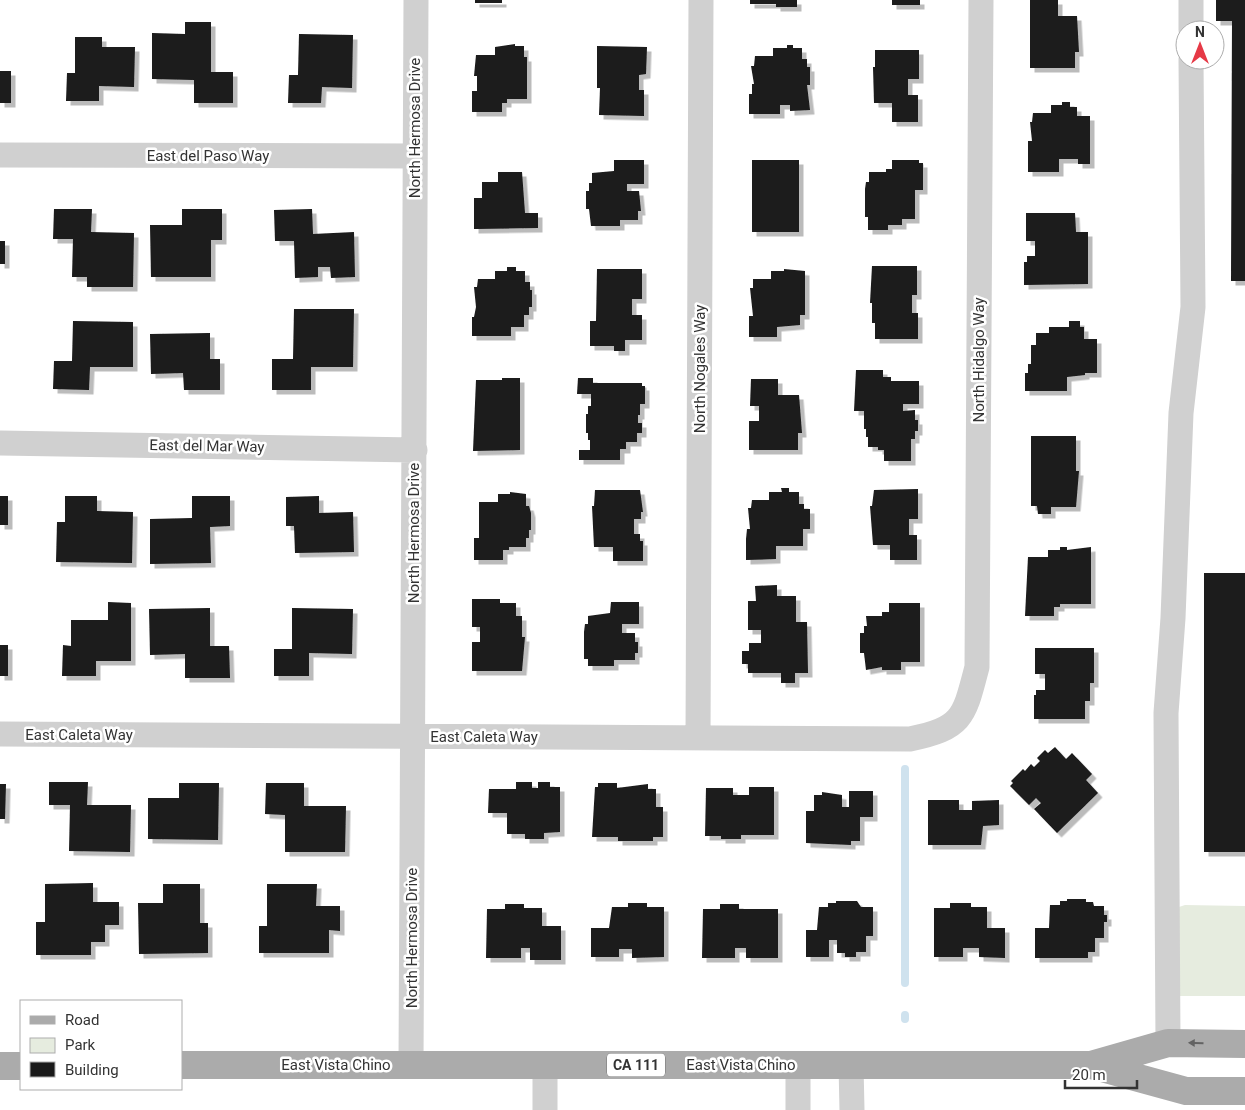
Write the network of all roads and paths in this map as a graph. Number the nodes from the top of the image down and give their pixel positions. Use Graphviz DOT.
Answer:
graph roads {
  1 [pos="416,0"];
  2 [pos="701,0"];
  3 [pos="981,0"];
  4 [pos="1191,0"];
  5 [pos="1191,20"];
  6 [pos="1191,70"];
  7 [pos="0,155"];
  8 [pos="415,156"];
  9 [pos="0,442"];
  10 [pos="415,450"];
  11 [pos="962,717"];
  12 [pos="0,734"];
  13 [pos="414,736"];
  14 [pos="698,738"];
  15 [pos="1168,1043"];
  16 [pos="1245,1044"];
  17 [pos="411,1065"];
  18 [pos="546,1065"];
  19 [pos="798,1065"];
  20 [pos="851,1065"];
  21 [pos="1091,1065"];
  22 [pos="0,1066"];
  23 [pos="20,1066"];
  24 [pos="182,1066"];
  25 [pos="1245,1091"];
  26 [pos="545,1110"];
  27 [pos="798,1110"];
  28 [pos="852,1110"];
  1 -- 8 [label="street, North Hermosa Drive"];
  2 -- 14 [label="street, North Nogales Way"];
  3 -- 11 [label="street, North Hidalgo Way"];
  4 -- 5 [label="street"];
  6 -- 15 [label="street"];
  7 -- 8 [label="street, East del Paso Way"];
  8 -- 10 [label="street, North Hermosa Drive"];
  9 -- 10 [label="street, East del Mar Way"];
  10 -- 13 [label="street, North Hermosa Drive"];
  11 -- 14 [label="street, East Caleta Way"];
  12 -- 13 [label="street, East Caleta Way"];
  13 -- 14 [label="street, East Caleta Way"];
  13 -- 17 [label="street, North Hermosa Drive"];
  16 -- 15 [label="main road, East Vista Chino / CA 111, one-way"];
  15 -- 21 [label="main road, East Vista Chino / CA 111"];
  17 -- 18 [label="main road, East Vista Chino / CA 111"];
  17 -- 24 [label="main road, East Vista Chino / CA 111"];
  18 -- 19 [label="main road, East Vista Chino / CA 111"];
  18 -- 26 [label="street"];
  19 -- 20 [label="main road, East Vista Chino / CA 111"];
  19 -- 27 [label="street"];
  20 -- 21 [label="main road, East Vista Chino / CA 111"];
  20 -- 28 [label="street"];
  21 -- 25 [label="main road, East Vista Chino / CA 111"];
  22 -- 23 [label="main road"];
}
